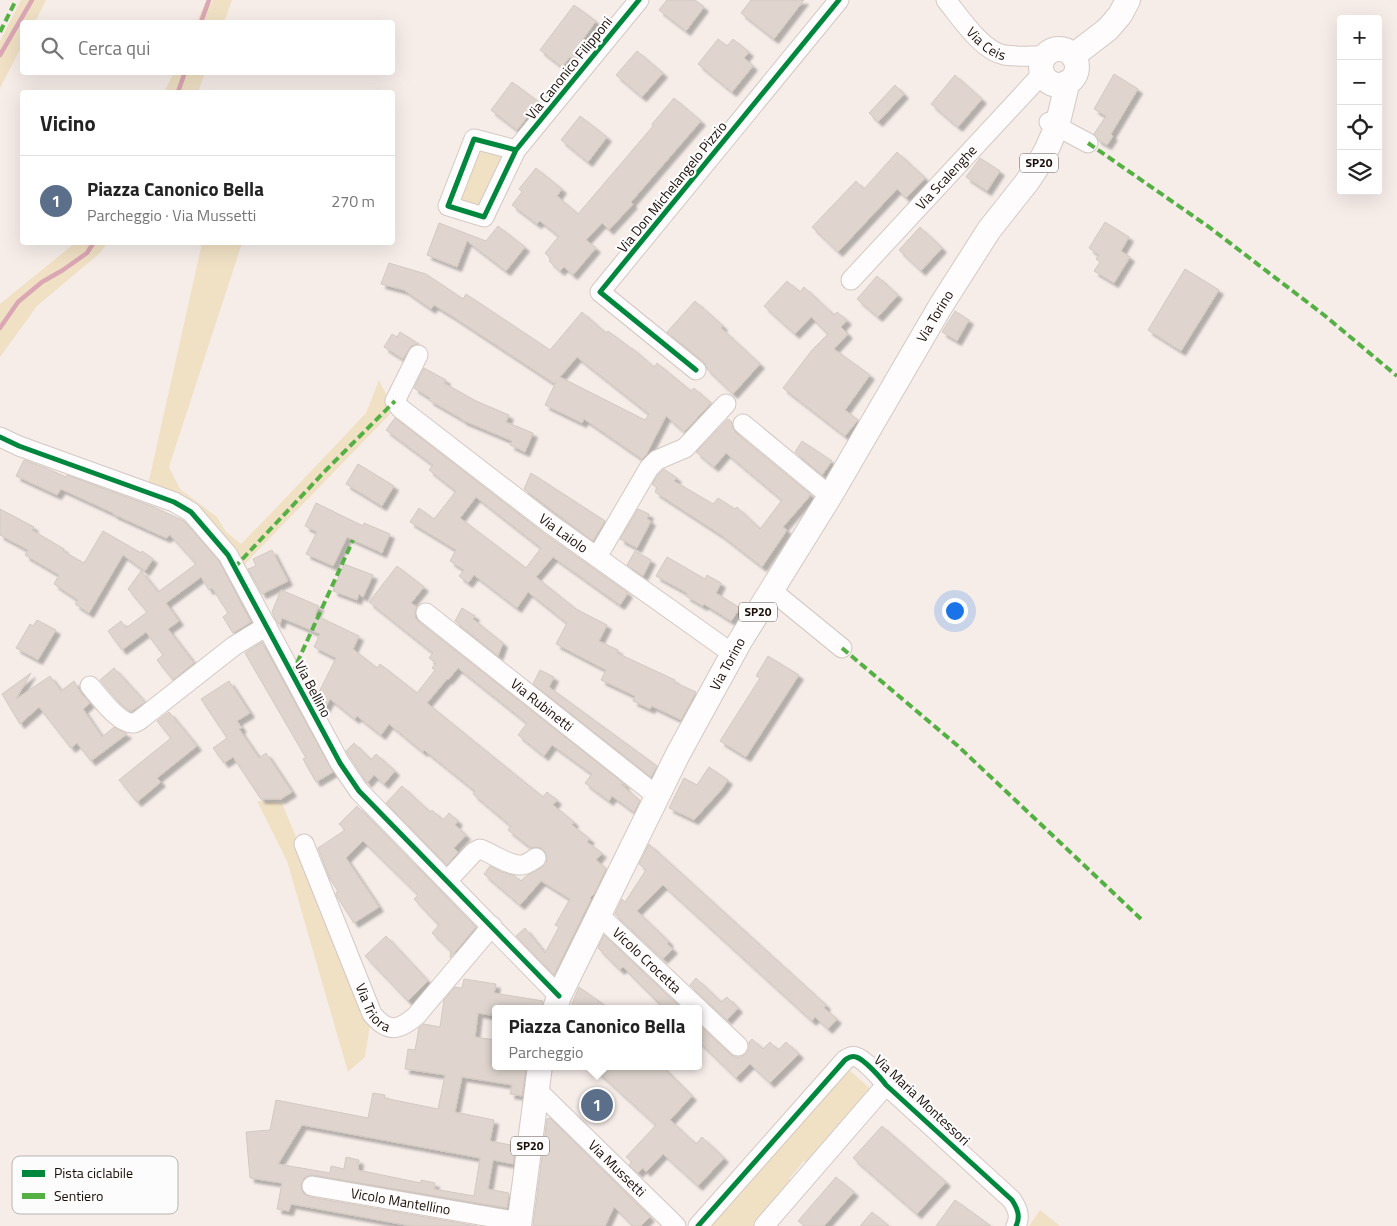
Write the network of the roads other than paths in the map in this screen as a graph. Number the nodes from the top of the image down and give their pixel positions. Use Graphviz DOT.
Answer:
graph roads {
  1 [pos="639,0"];
  2 [pos="839,0"];
  3 [pos="946,0"];
  4 [pos="1128,0"];
  5 [pos="1050,74"];
  6 [pos="1053,124"];
  7 [pos="1088,143"];
  8 [pos="516,150"];
  9 [pos="851,280"];
  10 [pos="418,355"];
  11 [pos="696,370"];
  12 [pos="726,404"];
  13 [pos="743,424"];
  14 [pos="0,437"];
  15 [pos="830,496"];
  16 [pos="597,557"];
  17 [pos="771,590"];
  18 [pos="426,612"];
  19 [pos="266,626"];
  20 [pos="842,648"];
  21 [pos="732,654"];
  22 [pos="90,686"];
  23 [pos="657,796"];
  24 [pos="304,844"];
  25 [pos="536,858"];
  26 [pos="447,881"];
  27 [pos="599,915"];
  28 [pos="492,926"];
  29 [pos="557,1002"];
  30 [pos="694,1005"];
  31 [pos="702,1012"];
  32 [pos="738,1046"];
  33 [pos="540,1070"];
  34 [pos="886,1085"];
  35 [pos="537,1090"];
  36 [pos="312,1186"];
  37 [pos="519,1224"];
  38 [pos="676,1226"];
  39 [pos="698,1226"];
  40 [pos="764,1226"];
  41 [pos="1016,1226"];
  1 -- 8 [label="street, Via Canonico Filipponi"];
  2 -- 11 [label="street, Via Don Michelangelo Pizzio"];
  3 -- 5 [label="street, Via Ceis"];
  4 -- 5 [label="main road"];
  5 -- 6 [label="main road, Via Torino / SP20"];
  5 -- 9 [label="street, Via Scalenghe"];
  6 -- 7 [label="street"];
  6 -- 15 [label="main road, Via Torino / SP20"];
  10 -- 16 [label="street, Via Laiolo"];
  12 -- 16 [label="street"];
  13 -- 15 [label="street"];
  14 -- 19 [label="street, Via Bellino"];
  15 -- 17 [label="main road, Via Torino / SP20"];
  16 -- 21 [label="street, Via Laiolo"];
  17 -- 20 [label="street"];
  17 -- 21 [label="main road, Via Torino / SP20"];
  18 -- 23 [label="street, Via Rubinetti"];
  19 -- 22 [label="street"];
  19 -- 26 [label="street, Via Bellino"];
  21 -- 23 [label="main road, Via Torino / SP20"];
  23 -- 27 [label="main road, Via Torino / SP20"];
  24 -- 28 [label="street, Via Triora"];
  25 -- 26 [label="street"];
  26 -- 28 [label="street, Via Bellino"];
  27 -- 29 [label="main road, Via Torino / SP20"];
  27 -- 30 [label="street, Vicolo Crocetta"];
  28 -- 29 [label="street, Via Bellino"];
  31 -- 32 [label="street, Vicolo Crocetta"];
  33 -- 35 [label="main road, SP20"];
  34 -- 39 [label="street, Via Maria Montessori"];
  34 -- 40 [label="street"];
  34 -- 41 [label="street, Via Maria Montessori"];
  35 -- 37 [label="main road, SP20"];
  35 -- 38 [label="street, Via Mussetti"];
  36 -- 37 [label="street, Vicolo Mantellino"];
}
